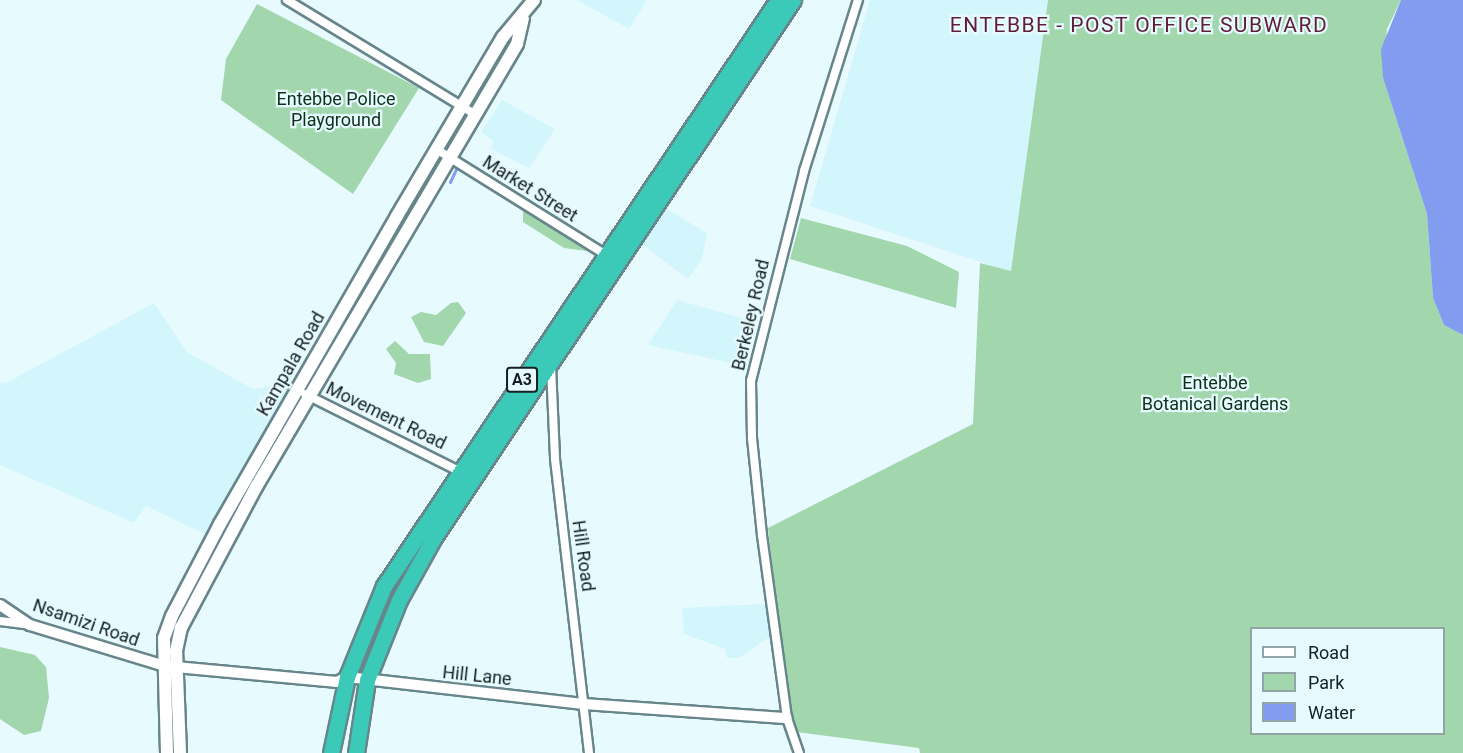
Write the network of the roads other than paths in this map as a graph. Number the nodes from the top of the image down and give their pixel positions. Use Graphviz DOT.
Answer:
graph roads {
  1 [pos="287,0"];
  2 [pos="534,0"];
  3 [pos="777,0"];
  4 [pos="793,0"];
  5 [pos="858,0"];
  6 [pos="523,18"];
  7 [pos="461,108"];
  8 [pos="476,115"];
  9 [pos="436,149"];
  10 [pos="451,159"];
  11 [pos="606,255"];
  12 [pos="551,362"];
  13 [pos="297,389"];
  14 [pos="310,397"];
  15 [pos="461,472"];
  16 [pos="220,524"];
  17 [pos="232,531"];
  18 [pos="0,605"];
  19 [pos="0,621"];
  20 [pos="30,625"];
  21 [pos="171,666"];
  22 [pos="347,677"];
  23 [pos="367,680"];
  24 [pos="585,704"];
  25 [pos="787,718"];
  26 [pos="167,753"];
  27 [pos="180,753"];
  28 [pos="331,753"];
  29 [pos="356,753"];
  30 [pos="589,753"];
  31 [pos="798,753"];
  1 -- 7 [label="street"];
  2 -- 6 [label="main road, Kampala Road"];
  3 -- 11 [label="highway, A3"];
  4 -- 12 [label="highway, A3"];
  5 -- 25 [label="street, Berkeley Road"];
  6 -- 7 [label="main road, Kampala Road"];
  6 -- 8 [label="main road, Kampala Road"];
  7 -- 8 [label="street"];
  7 -- 9 [label="main road, Kampala Road"];
  8 -- 10 [label="main road, Kampala Road"];
  9 -- 10 [label="street, Market Street"];
  9 -- 13 [label="main road, Kampala Road"];
  10 -- 11 [label="street, Market Street"];
  10 -- 14 [label="main road, Kampala Road"];
  11 -- 15 [label="highway, A3"];
  12 -- 23 [label="highway, A3"];
  12 -- 24 [label="street, Hill Road"];
  13 -- 14 [label="street, Movement Road"];
  13 -- 16 [label="main road, Kampala Road"];
  14 -- 15 [label="street, Movement Road"];
  14 -- 17 [label="main road, Kampala Road"];
  15 -- 22 [label="highway, A3"];
  16 -- 17 [label="main road"];
  16 -- 21 [label="main road, Kampala Road"];
  17 -- 21 [label="main road, Kampala Road"];
  18 -- 20 [label="street, Nsamizi Road"];
  19 -- 20 [label="street"];
  20 -- 21 [label="street, Nsamizi Road"];
  21 -- 22 [label="street, Hill Lane"];
  21 -- 26 [label="main road, Kampala Road"];
  21 -- 27 [label="main road, Kampala Road"];
  22 -- 23 [label="street, Hill Lane"];
  22 -- 28 [label="highway, A3"];
  23 -- 24 [label="street, Hill Lane"];
  23 -- 29 [label="highway, A3"];
  24 -- 25 [label="street, Hill Lane"];
  24 -- 30 [label="street, Hill Road"];
  25 -- 31 [label="street, Berkeley Road"];
}
